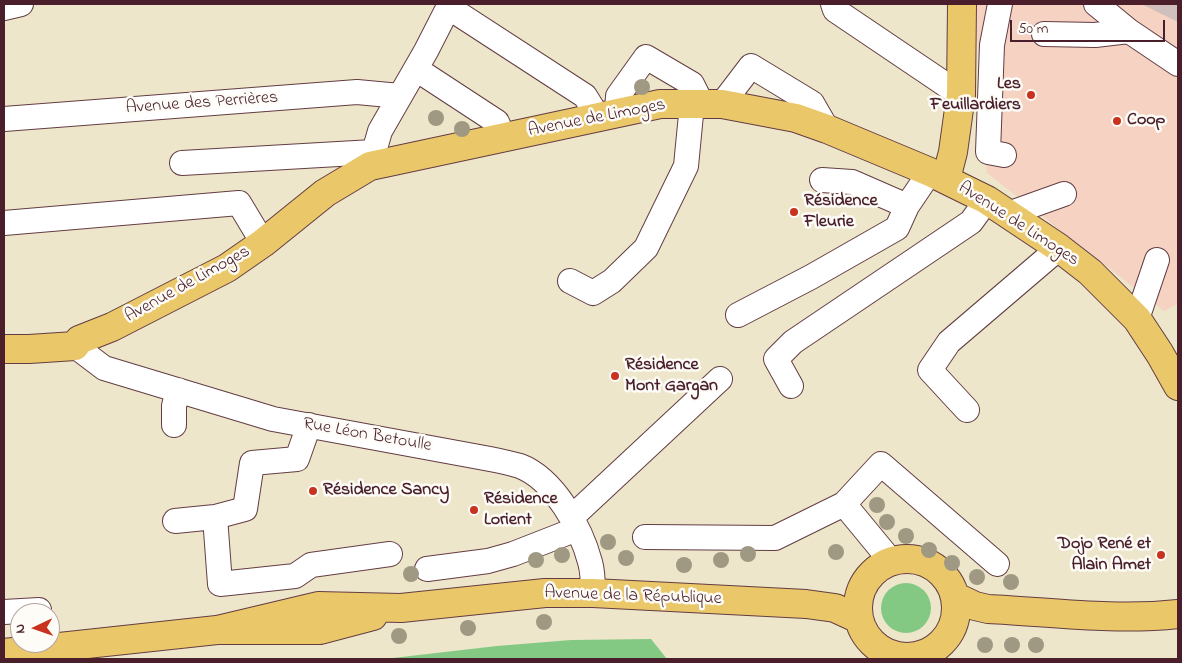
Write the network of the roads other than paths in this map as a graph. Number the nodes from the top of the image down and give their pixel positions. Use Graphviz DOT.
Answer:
graph roads {
  1 [pos="21,4"];
  2 [pos="833,4"];
  3 [pos="962,4"];
  4 [pos="1000,4"];
  5 [pos="1096,4"];
  6 [pos="449,6"];
  7 [pos="4,8"];
  8 [pos="1129,31"];
  9 [pos="1044,34"];
  10 [pos="1178,64"];
  11 [pos="416,69"];
  12 [pos="962,95"];
  13 [pos="400,96"];
  14 [pos="705,104"];
  15 [pos="608,115"];
  16 [pos="4,119"];
  17 [pos="826,130"];
  18 [pos="503,137"];
  19 [pos="954,148"];
  20 [pos="372,159"];
  21 [pos="182,163"];
  22 [pos="938,176"];
  23 [pos="822,180"];
  24 [pos="1064,194"];
  25 [pos="907,206"];
  26 [pos="997,207"];
  27 [pos="4,223"];
  28 [pos="264,243"];
  29 [pos="1059,248"];
  30 [pos="1157,260"];
  31 [pos="570,281"];
  32 [pos="738,315"];
  33 [pos="1136,319"];
  34 [pos="75,346"];
  35 [pos="4,349"];
  36 [pos="720,379"];
  37 [pos="791,386"];
  38 [pos="1178,386"];
  39 [pos="178,390"];
  40 [pos="967,410"];
  41 [pos="174,425"];
  42 [pos="309,425"];
  43 [pos="844,504"];
  44 [pos="215,518"];
  45 [pos="175,521"];
  46 [pos="575,523"];
  47 [pos="645,537"];
  48 [pos="390,554"];
  49 [pos="891,561"];
  50 [pos="997,564"];
  51 [pos="427,569"];
  52 [pos="593,592"];
  53 [pos="956,598"];
  54 [pos="988,609"];
  55 [pos="847,613"];
  56 [pos="1178,614"];
  57 [pos="953,626"];
  58 [pos="4,653"];
  59 [pos="904,657"];
  1 -- 7 [label="street"];
  2 -- 12 [label="street"];
  3 -- 12 [label="main road"];
  4 -- 19 [label="street"];
  5 -- 8 [label="street"];
  6 -- 11 [label="street"];
  6 -- 15 [label="street"];
  8 -- 9 [label="street"];
  8 -- 10 [label="street"];
  11 -- 13 [label="street"];
  11 -- 18 [label="street"];
  12 -- 19 [label="main road"];
  13 -- 16 [label="street, Avenue des Perrières"];
  13 -- 20 [label="street"];
  14 -- 15 [label="main road, Avenue de Limoges"];
  14 -- 15 [label="street"];
  14 -- 17 [label="main road, Avenue de Limoges"];
  14 -- 17 [label="street"];
  14 -- 31 [label="street"];
  15 -- 18 [label="main road, Avenue de Limoges"];
  17 -- 22 [label="main road, Avenue de Limoges"];
  18 -- 20 [label="main road, Avenue de Limoges"];
  19 -- 22 [label="main road"];
  20 -- 21 [label="street"];
  20 -- 28 [label="main road, Avenue de Limoges"];
  22 -- 25 [label="street"];
  22 -- 26 [label="main road, Avenue de Limoges"];
  23 -- 25 [label="street"];
  24 -- 26 [label="street"];
  25 -- 32 [label="street"];
  26 -- 29 [label="main road, Avenue de Limoges"];
  26 -- 37 [label="street"];
  27 -- 28 [label="street"];
  28 -- 34 [label="main road, Avenue de Limoges"];
  29 -- 33 [label="main road, Avenue de Limoges"];
  29 -- 40 [label="street"];
  30 -- 33 [label="street"];
  33 -- 38 [label="main road, Avenue de Limoges"];
  34 -- 35 [label="main road, Avenue de Limoges"];
  34 -- 39 [label="street, Rue Léon Betoulle"];
  36 -- 46 [label="street"];
  39 -- 41 [label="street"];
  39 -- 42 [label="street, Rue Léon Betoulle"];
  42 -- 44 [label="street"];
  42 -- 46 [label="street, Rue Léon Betoulle"];
  43 -- 47 [label="street"];
  43 -- 49 [label="street"];
  43 -- 50 [label="street"];
  44 -- 45 [label="street"];
  44 -- 48 [label="street"];
  46 -- 51 [label="street"];
  46 -- 52 [label="street, Rue Léon Betoulle"];
  49 -- 53 [label="main road"];
  49 -- 55 [label="main road"];
  52 -- 55 [label="main road, Avenue de la République"];
  52 -- 58 [label="main road, Avenue de la République"];
  53 -- 54 [label="main road"];
  53 -- 57 [label="main road"];
  54 -- 56 [label="main road"];
  54 -- 57 [label="main road"];
  55 -- 59 [label="main road"];
  57 -- 59 [label="main road"];
}
